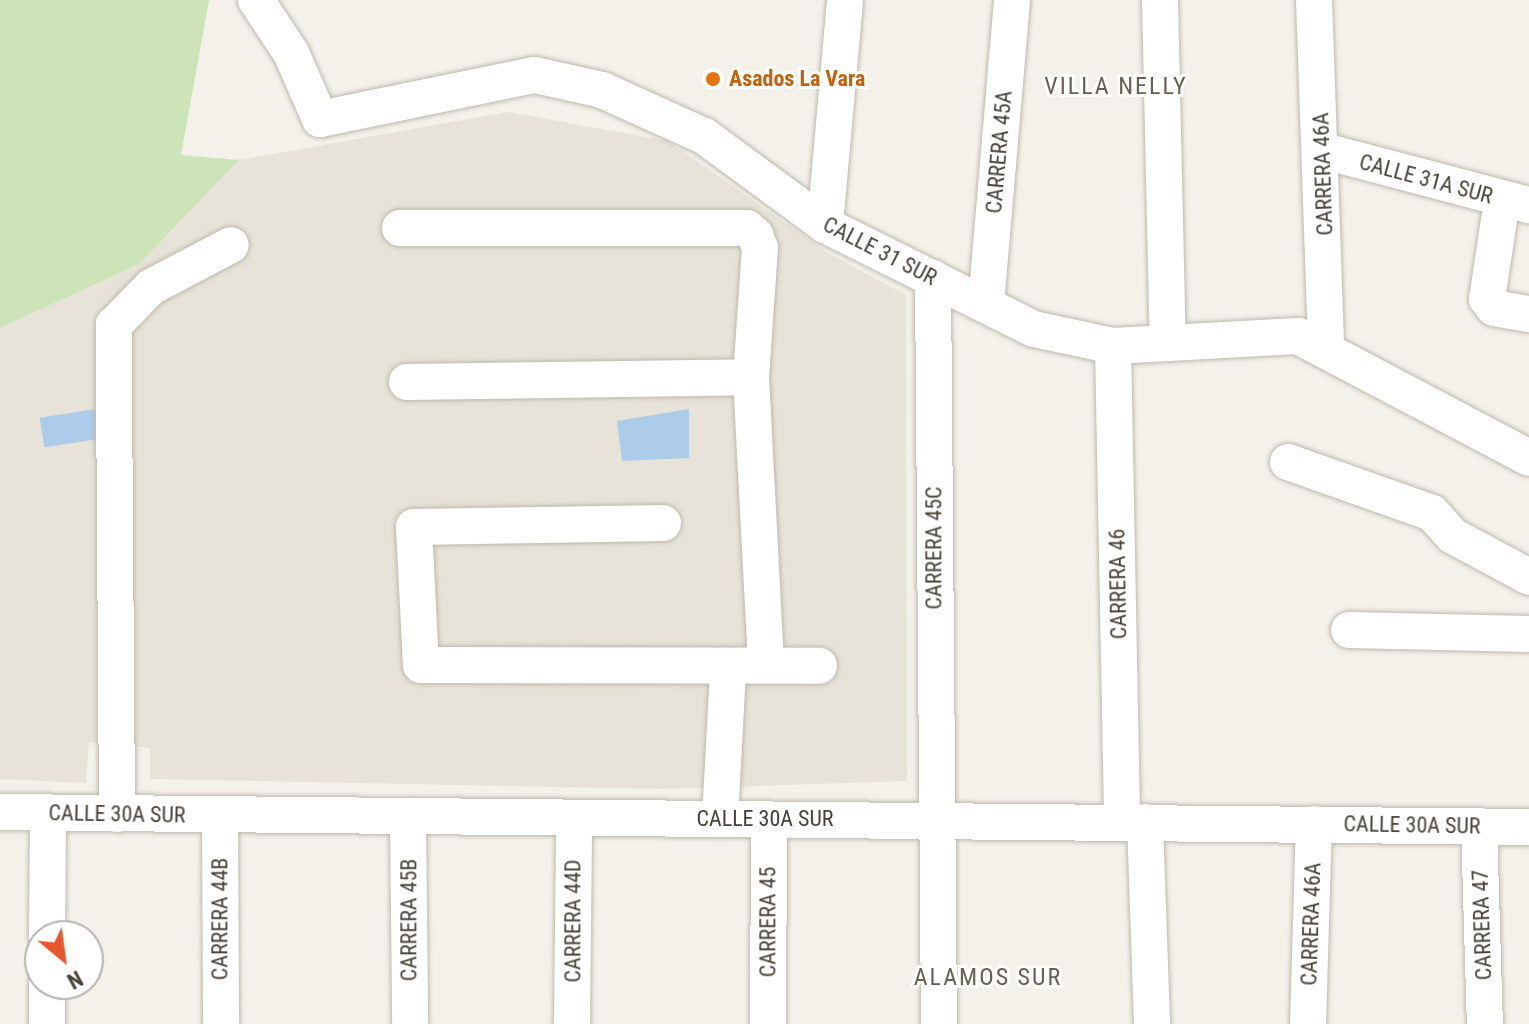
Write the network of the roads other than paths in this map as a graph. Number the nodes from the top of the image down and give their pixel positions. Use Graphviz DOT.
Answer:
graph roads {
  1 [pos="256,0"];
  2 [pos="845,0"];
  3 [pos="1012,0"];
  4 [pos="1160,0"];
  5 [pos="1314,0"];
  6 [pos="1324,151"];
  7 [pos="1515,202"];
  8 [pos="825,225"];
  9 [pos="400,228"];
  10 [pos="231,245"];
  11 [pos="933,278"];
  12 [pos="986,304"];
  13 [pos="1529,314"];
  14 [pos="1168,343"];
  15 [pos="1113,346"];
  16 [pos="1326,349"];
  17 [pos="751,377"];
  18 [pos="407,382"];
  19 [pos="1529,458"];
  20 [pos="1288,462"];
  21 [pos="663,523"];
  22 [pos="1529,577"];
  23 [pos="1349,630"];
  24 [pos="1529,634"];
  25 [pos="766,664"];
  26 [pos="819,666"];
  27 [pos="728,670"];
  28 [pos="0,812"];
  29 [pos="48,813"];
  30 [pos="117,814"];
  31 [pos="220,815"];
  32 [pos="408,816"];
  33 [pos="574,818"];
  34 [pos="720,819"];
  35 [pos="769,819"];
  36 [pos="935,819"];
  37 [pos="1134,822"];
  38 [pos="1314,824"];
  39 [pos="1479,826"];
  40 [pos="1529,827"];
  41 [pos="47,920"];
  42 [pos="47,1000"];
  43 [pos="47,1024"];
  44 [pos="221,1024"];
  45 [pos="410,1024"];
  46 [pos="572,1024"];
  47 [pos="768,1024"];
  48 [pos="939,1024"];
  49 [pos="1152,1024"];
  50 [pos="1308,1024"];
  51 [pos="1485,1024"];
  1 -- 8 [label="street, CALLE 31 SUR"];
  2 -- 8 [label="street"];
  3 -- 12 [label="street, CARRERA 45A"];
  4 -- 14 [label="street"];
  5 -- 6 [label="street, CARRERA 46A"];
  6 -- 7 [label="street, CALLE 31A SUR"];
  6 -- 16 [label="street, CARRERA 46A"];
  7 -- 13 [label="street"];
  8 -- 11 [label="street, CALLE 31 SUR"];
  9 -- 17 [label="street"];
  10 -- 30 [label="street"];
  11 -- 12 [label="street, CALLE 31 SUR"];
  11 -- 36 [label="street, CARRERA 45C"];
  12 -- 15 [label="street, CALLE 31 SUR"];
  14 -- 15 [label="street, CALLE 31 SUR"];
  14 -- 16 [label="street, CALLE 31 SUR"];
  15 -- 37 [label="street, CARRERA 46"];
  16 -- 19 [label="street, CALLE 31 SUR"];
  17 -- 18 [label="street"];
  17 -- 25 [label="street"];
  20 -- 22 [label="street"];
  21 -- 27 [label="street"];
  23 -- 24 [label="street"];
  25 -- 26 [label="street"];
  25 -- 27 [label="street"];
  27 -- 34 [label="street"];
  28 -- 29 [label="street, CALLE 30A SUR"];
  29 -- 30 [label="street, CALLE 30A SUR"];
  29 -- 41 [label="street"];
  30 -- 31 [label="street, CALLE 30A SUR"];
  31 -- 32 [label="street, CALLE 30A SUR"];
  31 -- 44 [label="street, CARRERA 44B"];
  32 -- 33 [label="street, CALLE 30A SUR"];
  32 -- 45 [label="street, CARRERA 45B"];
  33 -- 34 [label="street, CALLE 30A SUR"];
  33 -- 46 [label="street, CARRERA 44D"];
  34 -- 35 [label="street, CALLE 30A SUR"];
  35 -- 36 [label="street, CALLE 30A SUR"];
  35 -- 47 [label="street, CARRERA 45"];
  36 -- 37 [label="street, CALLE 30A SUR"];
  36 -- 48 [label="street"];
  37 -- 38 [label="street, CALLE 30A SUR"];
  37 -- 49 [label="street, CARRERA 46"];
  38 -- 39 [label="street, CALLE 30A SUR"];
  38 -- 50 [label="street, CARRERA 46A"];
  39 -- 40 [label="street, CALLE 30A SUR"];
  39 -- 51 [label="street, CARRERA 47"];
  42 -- 43 [label="street"];
}
